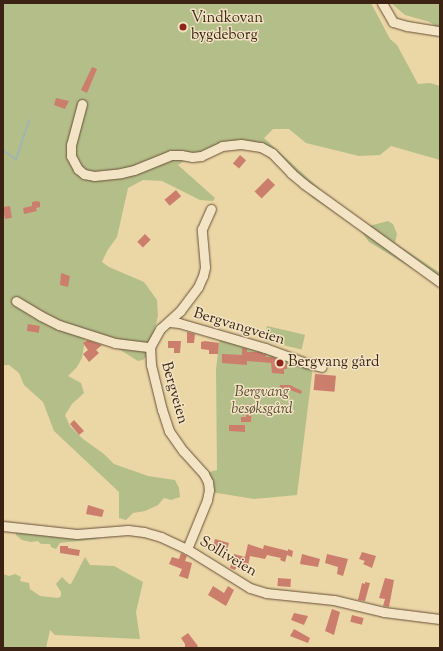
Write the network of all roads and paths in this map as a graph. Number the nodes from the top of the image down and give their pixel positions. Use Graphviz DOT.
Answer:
graph roads {
  1 [pos="382,3"];
  2 [pos="440,31"];
  3 [pos="82,104"];
  4 [pos="211,209"];
  5 [pos="440,282"];
  6 [pos="16,301"];
  7 [pos="170,322"];
  8 [pos="150,347"];
  9 [pos="322,367"];
  10 [pos="3,526"];
  11 [pos="188,549"];
  12 [pos="440,619"];
  1 -- 2 [label="street"];
  3 -- 5 [label="street"];
  4 -- 7 [label="street, Bergveien"];
  6 -- 8 [label="street, Bergveien"];
  7 -- 8 [label="street, Bergveien"];
  7 -- 9 [label="street, Bergvangveien"];
  8 -- 11 [label="street, Bergveien"];
  10 -- 11 [label="street, Solliveien"];
  11 -- 12 [label="street, Solliveien"];
}
